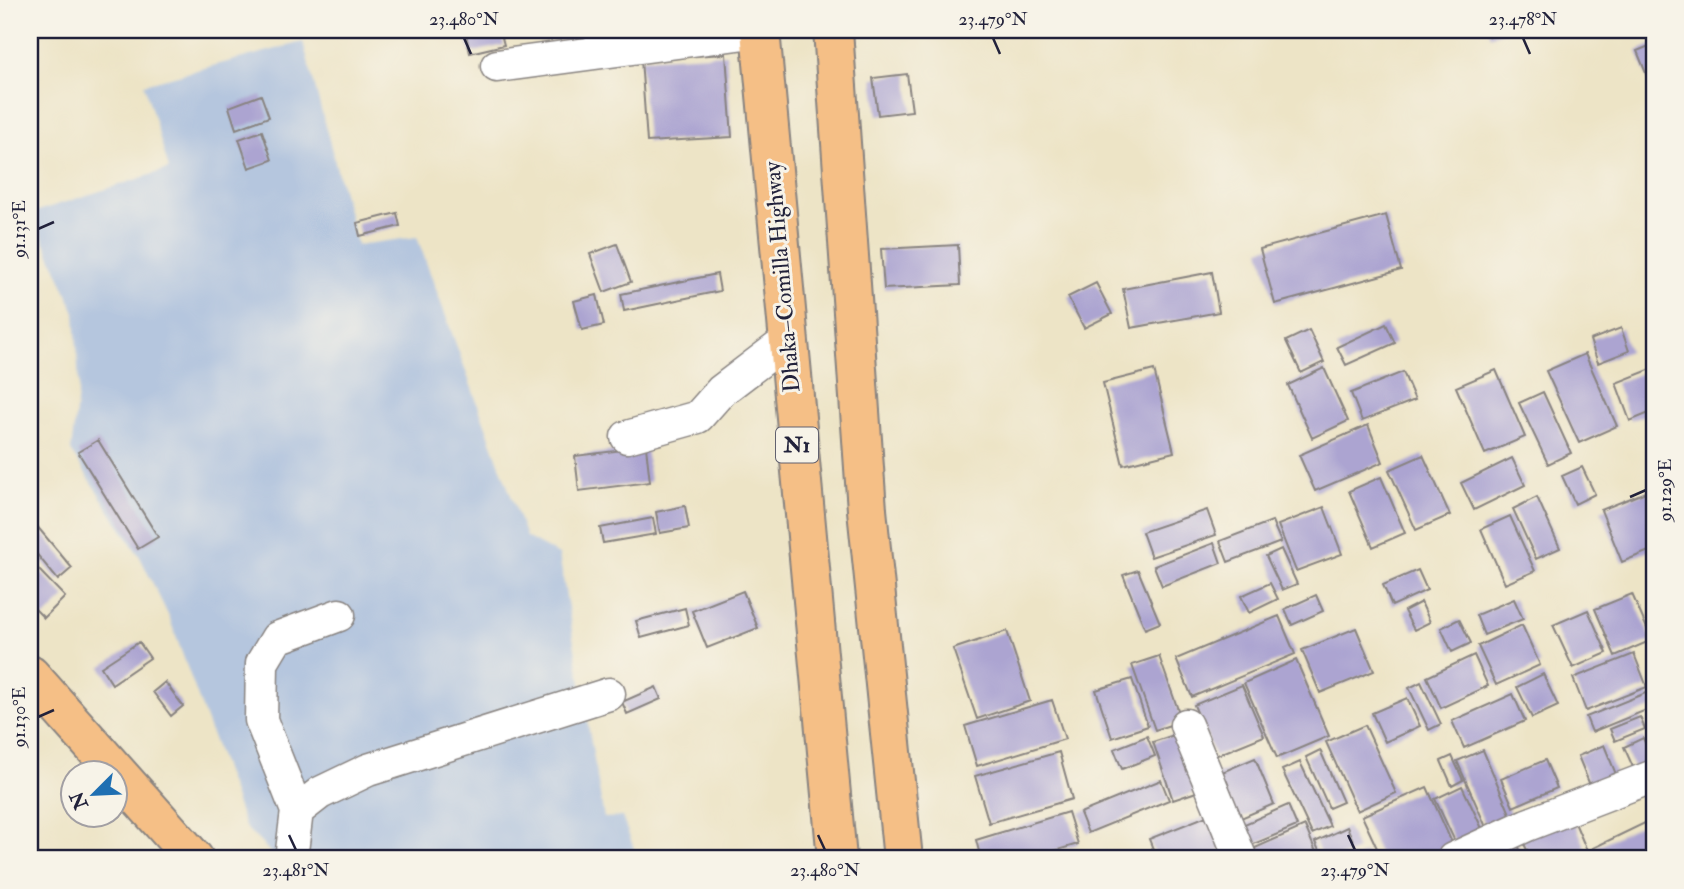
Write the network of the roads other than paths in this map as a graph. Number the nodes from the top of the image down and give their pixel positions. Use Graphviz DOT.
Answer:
graph roads {
  1 [pos="760,30"];
  2 [pos="833,30"];
  3 [pos="498,65"];
  4 [pos="788,340"];
  5 [pos="627,437"];
  6 [pos="340,614"];
  7 [pos="30,675"];
  8 [pos="609,694"];
  9 [pos="1186,725"];
  10 [pos="1654,776"];
  11 [pos="297,811"];
  12 [pos="194,859"];
  13 [pos="291,859"];
  14 [pos="837,859"];
  15 [pos="903,859"];
  16 [pos="1241,859"];
  17 [pos="1453,859"];
  1 -- 3 [label="street"];
  1 -- 4 [label="main road, Dhaka–Comilla Highway / N1"];
  2 -- 15 [label="main road"];
  4 -- 5 [label="street"];
  4 -- 14 [label="main road, Dhaka–Comilla Highway / N1"];
  6 -- 11 [label="street"];
  7 -- 12 [label="main road"];
  8 -- 11 [label="street"];
  9 -- 16 [label="street"];
  10 -- 17 [label="street"];
  11 -- 13 [label="street"];
}
